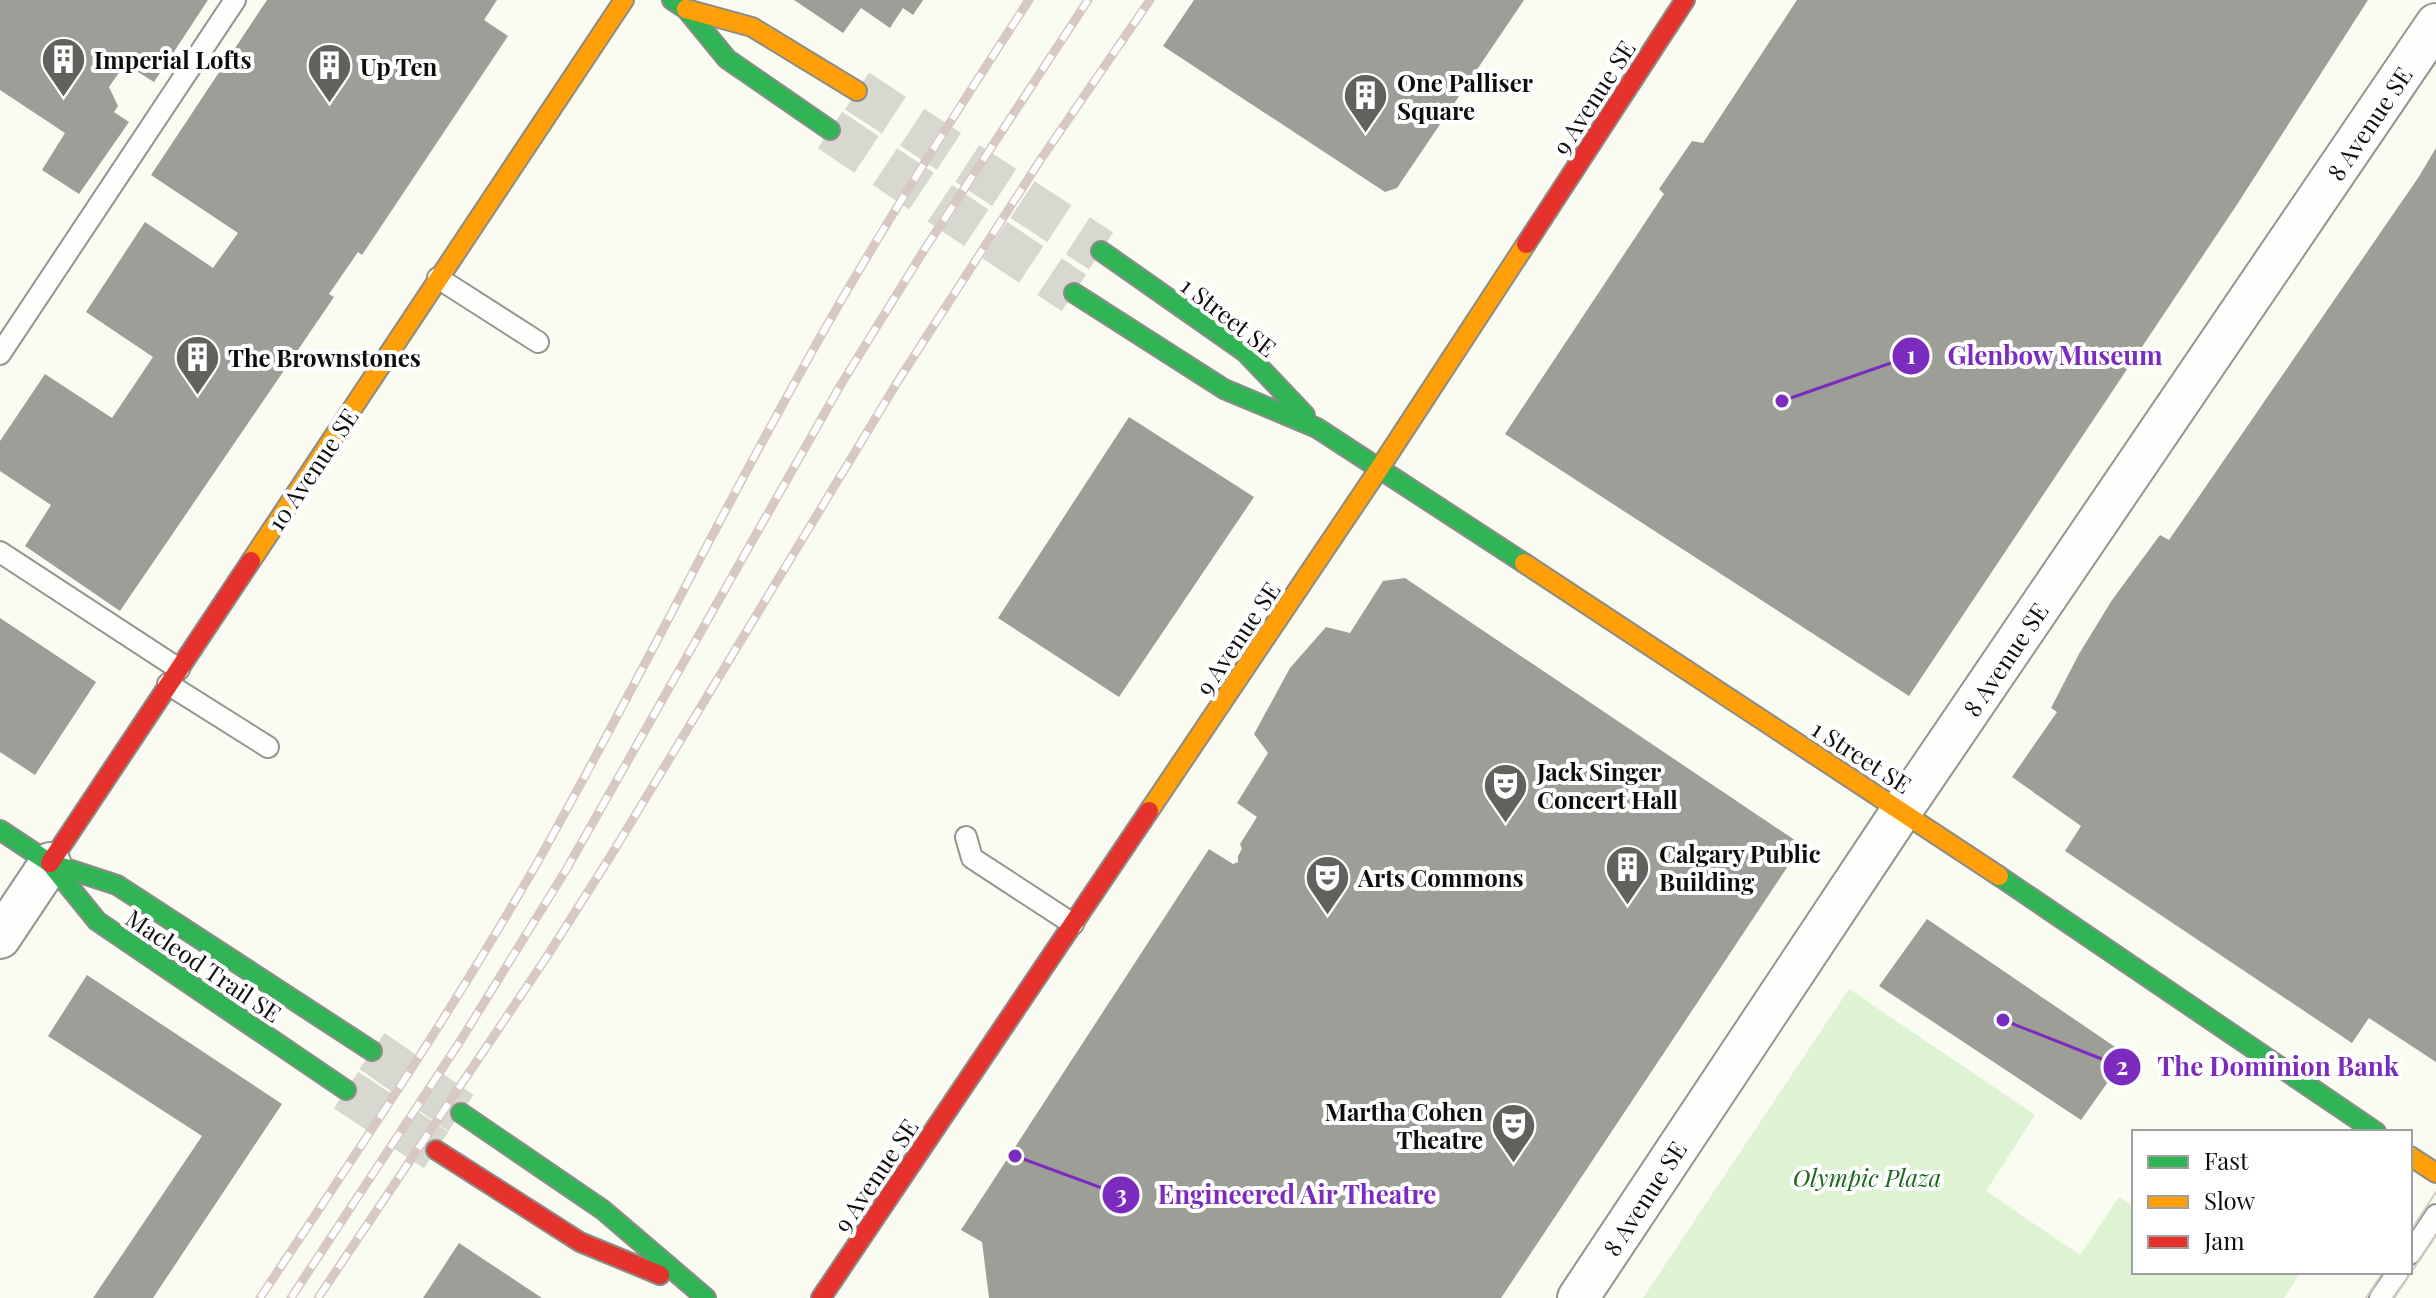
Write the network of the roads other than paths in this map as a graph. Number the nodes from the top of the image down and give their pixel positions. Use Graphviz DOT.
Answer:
graph roads {
  1 [pos="235,0"];
  2 [pos="624,0"];
  3 [pos="1685,0"];
  4 [pos="679,4"];
  5 [pos="2436,24"];
  6 [pos="857,91"];
  7 [pos="830,130"];
  8 [pos="1101,251"];
  9 [pos="438,278"];
  10 [pos="1074,293"];
  11 [pos="538,342"];
  12 [pos="0,354"];
  13 [pos="1317,428"];
  14 [pos="1379,469"];
  15 [pos="0,552"];
  16 [pos="174,676"];
  17 [pos="268,747"];
  18 [pos="1902,810"];
  19 [pos="0,830"];
  20 [pos="966,837"];
  21 [pos="50,863"];
  22 [pos="1073,924"];
  23 [pos="0,938"];
  24 [pos="372,1051"];
  25 [pos="346,1090"];
  26 [pos="461,1113"];
  27 [pos="2373,1130"];
  28 [pos="436,1150"];
  29 [pos="2412,1157"];
  30 [pos="2436,1173"];
  31 [pos="2436,1215"];
  32 [pos="2412,1251"];
  33 [pos="2397,1274"];
  34 [pos="699,1293"];
  35 [pos="821,1298"];
  36 [pos="1578,1298"];
  37 [pos="2380,1298"];
  1 -- 12 [label="lane"];
  2 -- 9 [label="main road, 10 Avenue SE"];
  3 -- 14 [label="main road, 9 Avenue SE"];
  4 -- 6 [label="main road"];
  4 -- 7 [label="main road"];
  5 -- 18 [label="street, 8 Avenue SE"];
  8 -- 13 [label="main road, 1 Street SE"];
  9 -- 11 [label="lane"];
  9 -- 16 [label="main road, 10 Avenue SE"];
  10 -- 13 [label="main road, 1 Street SE"];
  13 -- 14 [label="main road, 1 Street SE"];
  14 -- 18 [label="main road, 1 Street SE"];
  14 -- 22 [label="main road, 9 Avenue SE"];
  15 -- 16 [label="lane"];
  16 -- 17 [label="lane"];
  16 -- 21 [label="main road, 10 Avenue SE"];
  18 -- 27 [label="main road, 1 Street SE"];
  18 -- 36 [label="street, 8 Avenue SE"];
  19 -- 21 [label="main road, Macleod Trail SE"];
  20 -- 22 [label="lane"];
  21 -- 23 [label="street, 10 Avenue SE"];
  21 -- 24 [label="main road, Macleod Trail SE"];
  21 -- 25 [label="main road, Macleod Trail SE"];
  22 -- 35 [label="main road, 9 Avenue SE"];
  26 -- 34 [label="main road"];
  28 -- 34 [label="main road"];
  29 -- 30 [label="main road"];
  31 -- 32 [label="lane"];
  33 -- 37 [label="lane"];
}
